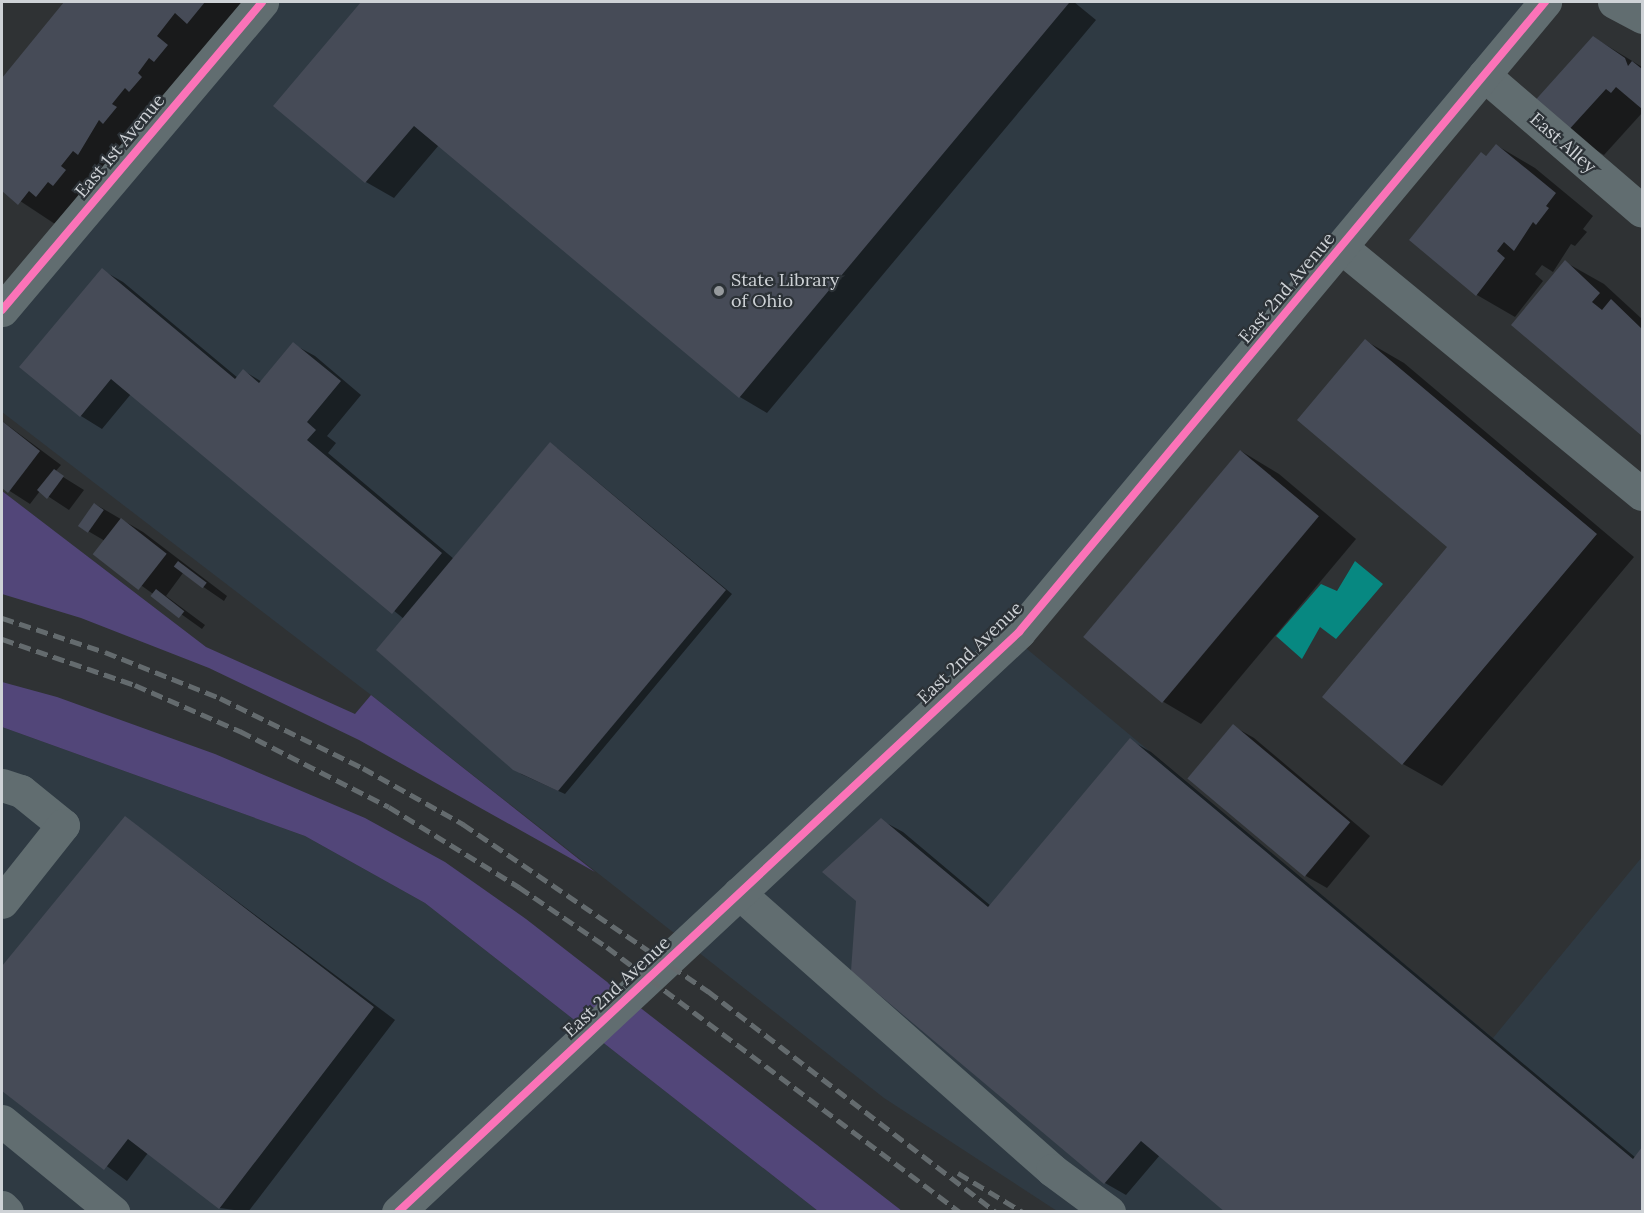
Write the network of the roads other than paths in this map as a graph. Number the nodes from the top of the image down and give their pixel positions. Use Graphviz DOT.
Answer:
graph roads {
  1 [pos="262,2"];
  2 [pos="1545,2"];
  3 [pos="1614,2"];
  4 [pos="1642,17"];
  5 [pos="1484,75"];
  6 [pos="1642,211"];
  7 [pos="1341,247"];
  8 [pos="13,276"];
  9 [pos="2,310"];
  10 [pos="1642,494"];
  11 [pos="2,785"];
  12 [pos="739,893"];
  13 [pos="2,902"];
  14 [pos="2,1121"];
  15 [pos="2,1207"];
  16 [pos="7,1212"];
  17 [pos="113,1212"];
  18 [pos="398,1212"];
  19 [pos="1109,1212"];
  1 -- 8 [label="street, East 1st Avenue"];
  2 -- 5 [label="street, East 2nd Avenue"];
  3 -- 4 [label="street"];
  5 -- 6 [label="street, East Alley"];
  5 -- 7 [label="street, East 2nd Avenue"];
  7 -- 10 [label="street"];
  7 -- 12 [label="street, East 2nd Avenue"];
  8 -- 9 [label="street, East 1st Avenue"];
  11 -- 13 [label="street"];
  12 -- 18 [label="street, East 2nd Avenue"];
  12 -- 19 [label="street"];
  14 -- 17 [label="street"];
  15 -- 16 [label="street"];
}
